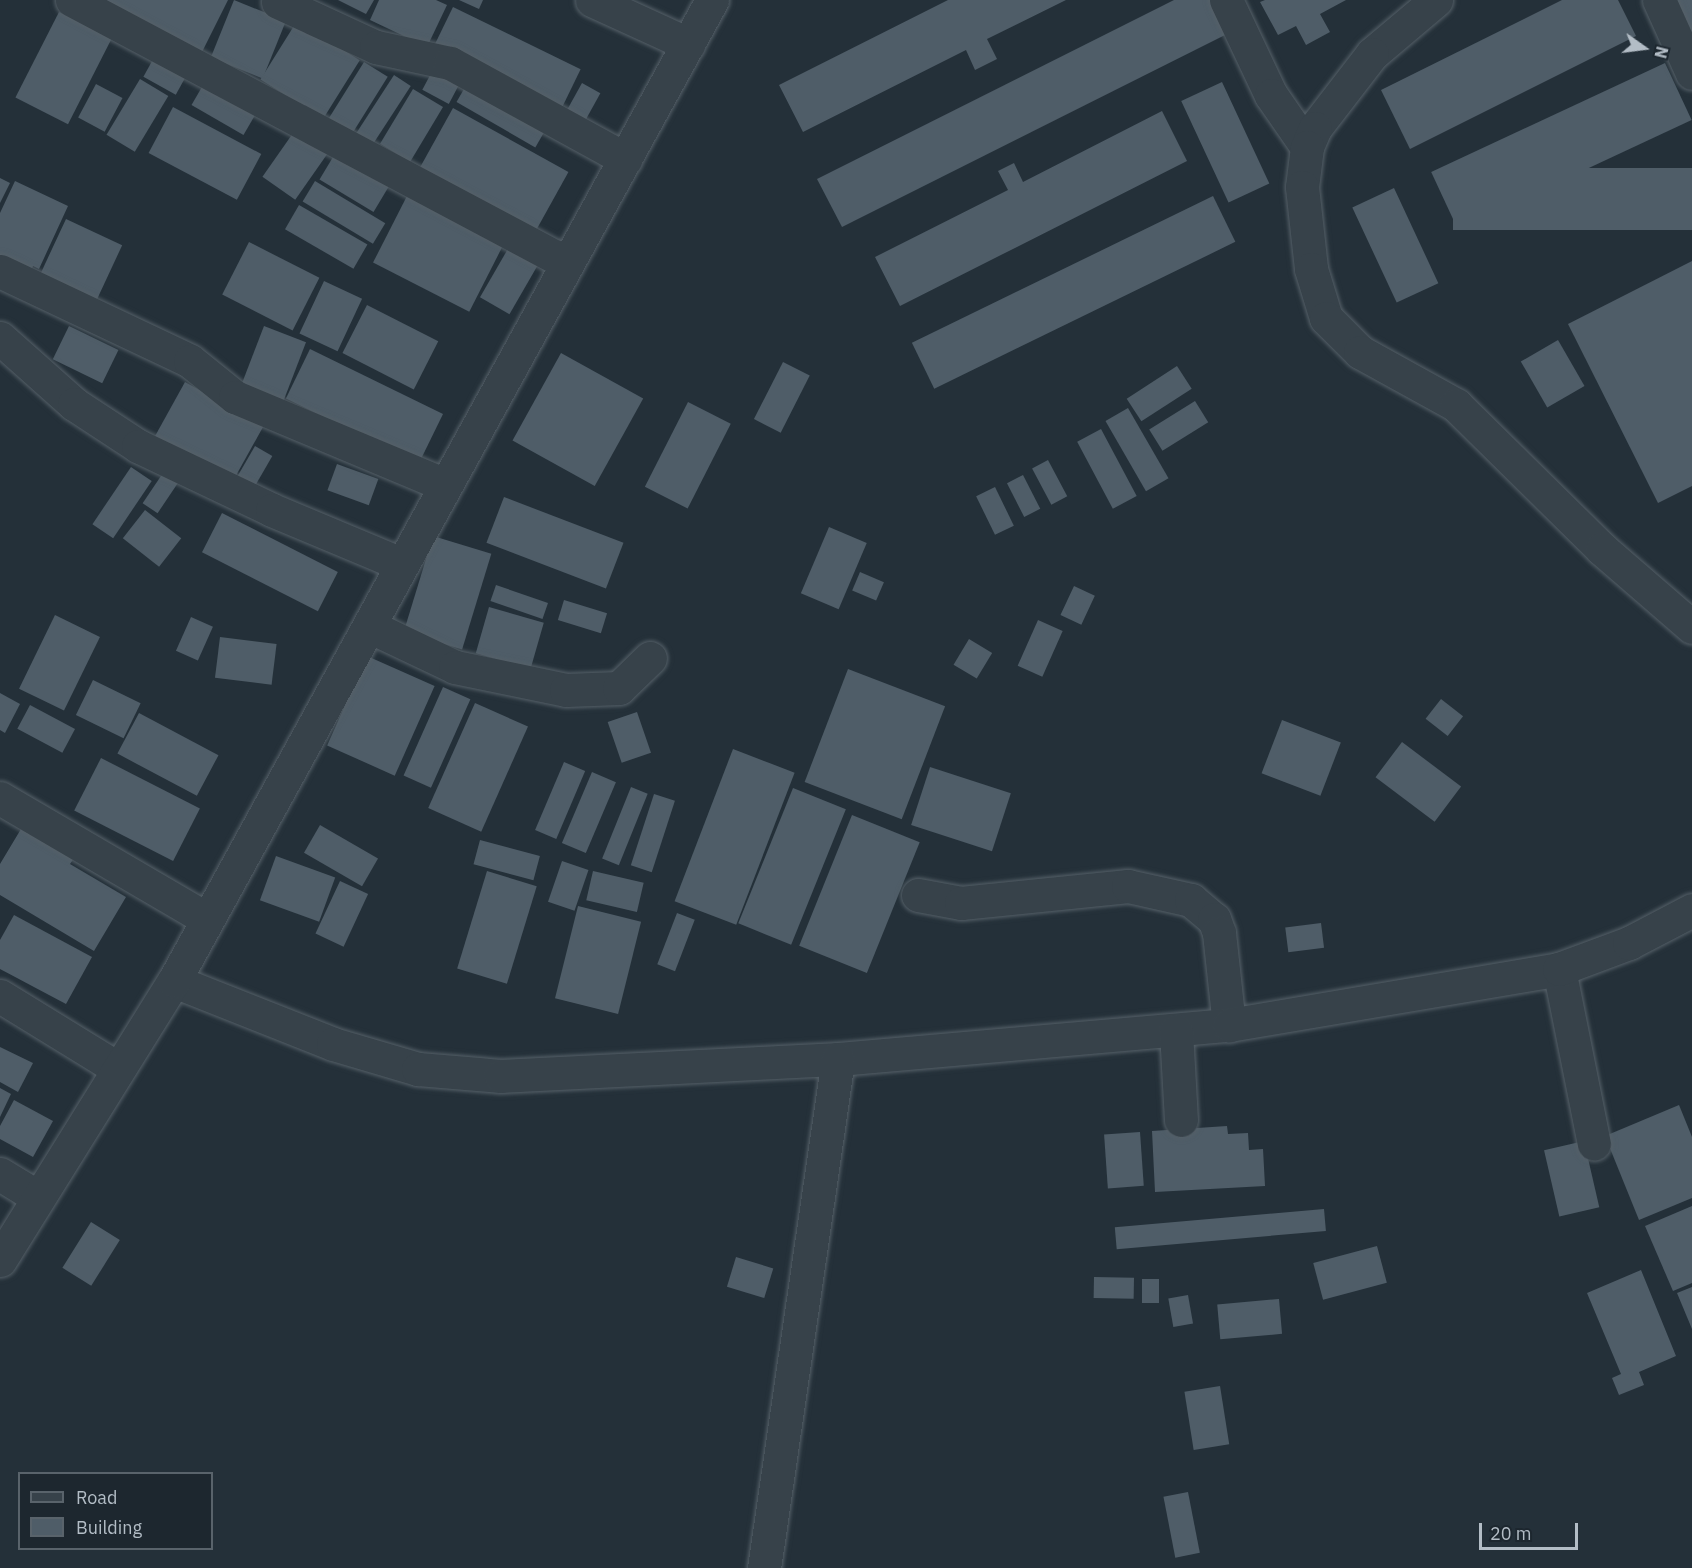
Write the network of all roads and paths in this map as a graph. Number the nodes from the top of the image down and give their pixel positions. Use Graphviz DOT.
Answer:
graph roads {
  1 [pos="72,0"];
  2 [pos="592,0"];
  3 [pos="712,0"];
  4 [pos="1226,0"];
  5 [pos="1436,0"];
  6 [pos="1659,0"];
  7 [pos="278,2"];
  8 [pos="688,44"];
  9 [pos="1692,73"];
  10 [pos="1307,147"];
  11 [pos="625,159"];
  12 [pos="565,262"];
  13 [pos="0,271"];
  14 [pos="0,338"];
  15 [pos="445,485"];
  16 [pos="401,564"];
  17 [pos="369,626"];
  18 [pos="1692,627"];
  19 [pos="650,658"];
  20 [pos="0,798"];
  21 [pos="918,896"];
  22 [pos="1692,910"];
  23 [pos="207,919"];
  24 [pos="1559,969"];
  25 [pos="174,981"];
  26 [pos="0,996"];
  27 [pos="1229,1025"];
  28 [pos="1176,1031"];
  29 [pos="838,1059"];
  30 [pos="117,1068"];
  31 [pos="1181,1120"];
  32 [pos="1594,1144"];
  33 [pos="0,1174"];
  34 [pos="36,1196"];
  35 [pos="0,1260"];
  36 [pos="764,1568"];
  1 -- 12 [label="street"];
  2 -- 8 [label="street"];
  3 -- 8 [label="street"];
  4 -- 10 [label="street"];
  5 -- 10 [label="street"];
  6 -- 9 [label="street"];
  7 -- 11 [label="street"];
  8 -- 11 [label="street"];
  10 -- 18 [label="street"];
  11 -- 12 [label="street"];
  12 -- 15 [label="street"];
  13 -- 15 [label="street"];
  14 -- 16 [label="street"];
  15 -- 16 [label="street"];
  16 -- 17 [label="street"];
  17 -- 19 [label="street"];
  17 -- 23 [label="street"];
  20 -- 23 [label="street"];
  21 -- 27 [label="street"];
  22 -- 24 [label="street"];
  23 -- 25 [label="street"];
  24 -- 27 [label="street"];
  24 -- 32 [label="street"];
  25 -- 29 [label="street"];
  25 -- 30 [label="street"];
  26 -- 30 [label="street"];
  27 -- 28 [label="street"];
  28 -- 29 [label="street"];
  28 -- 31 [label="street"];
  29 -- 36 [label="street"];
  30 -- 34 [label="street"];
  33 -- 34 [label="street"];
  34 -- 35 [label="street"];
}
